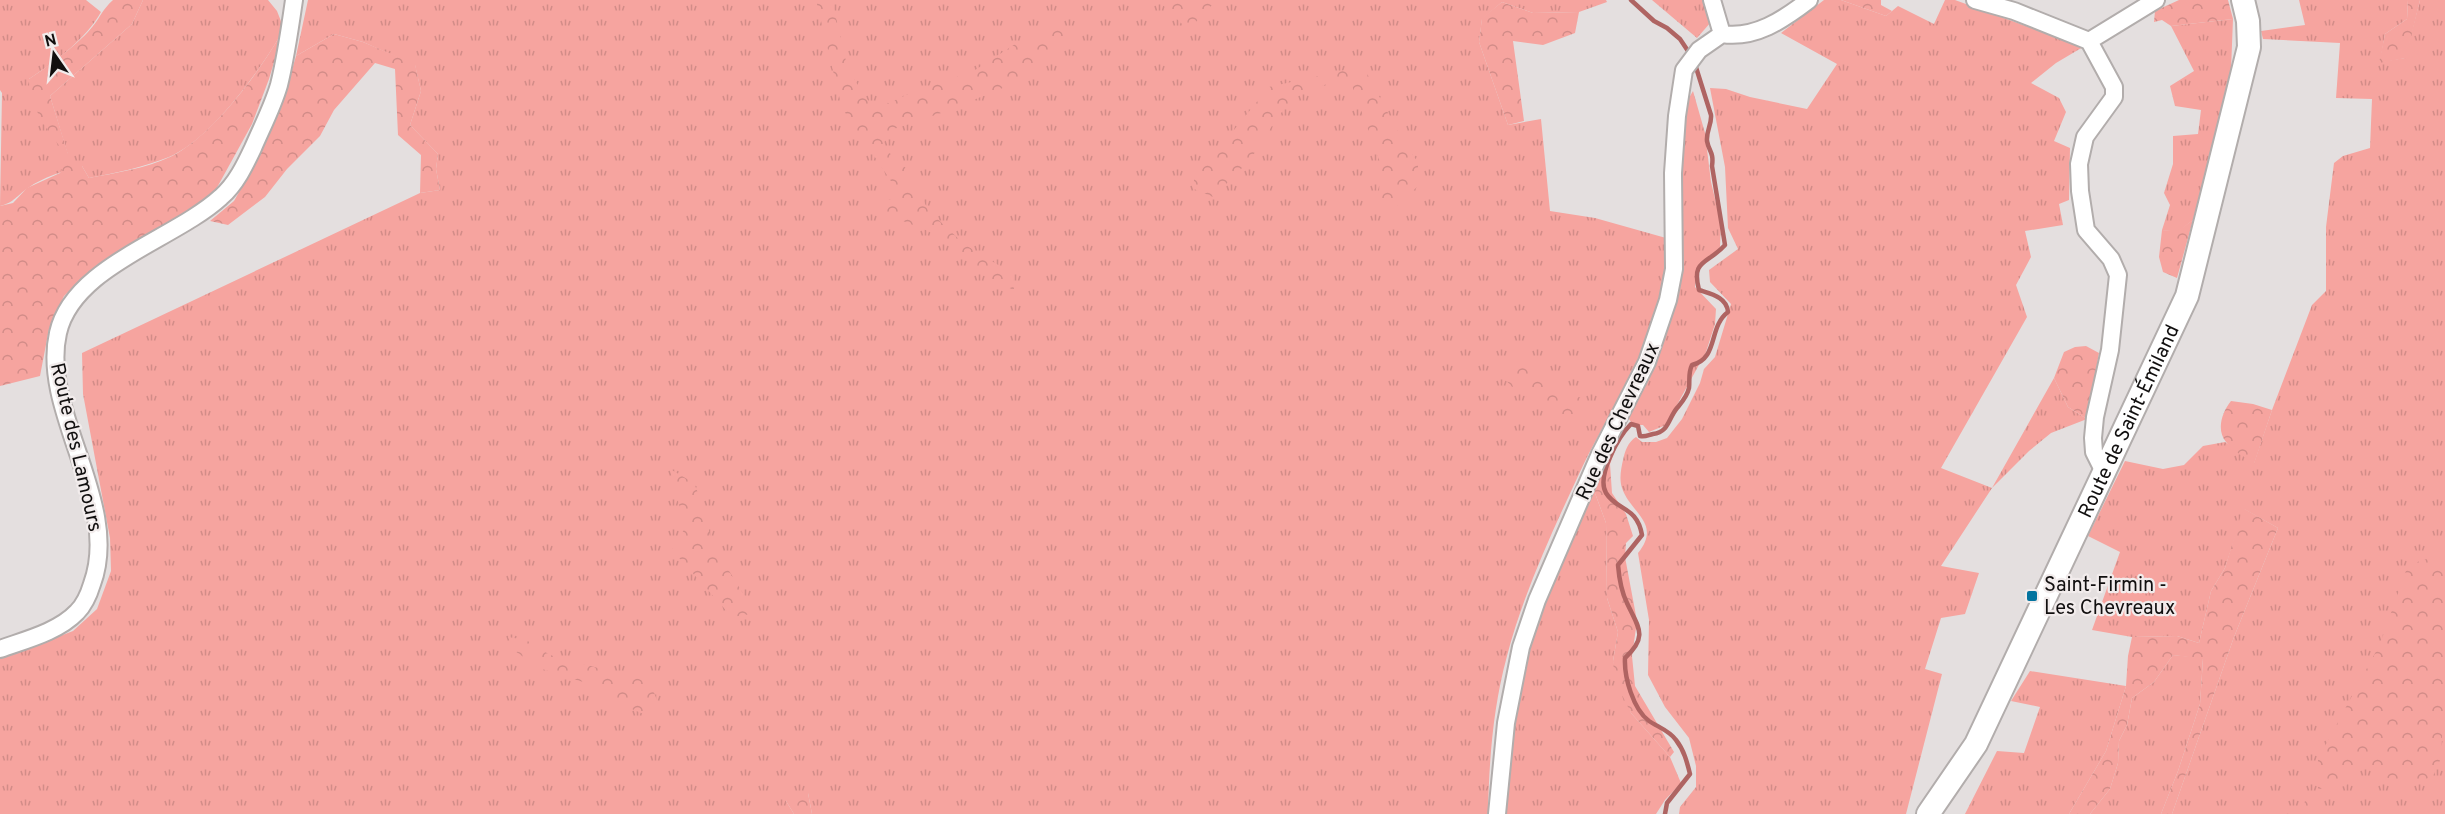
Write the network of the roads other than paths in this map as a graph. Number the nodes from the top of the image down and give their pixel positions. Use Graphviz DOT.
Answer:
graph roads {
  1 [pos="294,0"];
  2 [pos="1712,0"];
  3 [pos="1809,0"];
  4 [pos="1975,0"];
  5 [pos="2156,0"];
  6 [pos="2243,0"];
  7 [pos="1722,34"];
  8 [pos="2089,41"];
  9 [pos="2104,472"];
  10 [pos="0,649"];
  11 [pos="1497,814"];
  12 [pos="1928,814"];
  1 -- 10 [label="street, Route des Lamours"];
  2 -- 7 [label="street"];
  3 -- 7 [label="street"];
  4 -- 8 [label="street"];
  5 -- 8 [label="street"];
  6 -- 9 [label="main road, Route de Saint-Émiland"];
  7 -- 11 [label="street, Rue des Chevreaux"];
  8 -- 9 [label="street"];
  9 -- 12 [label="main road, Route de Saint-Émiland"];
}
